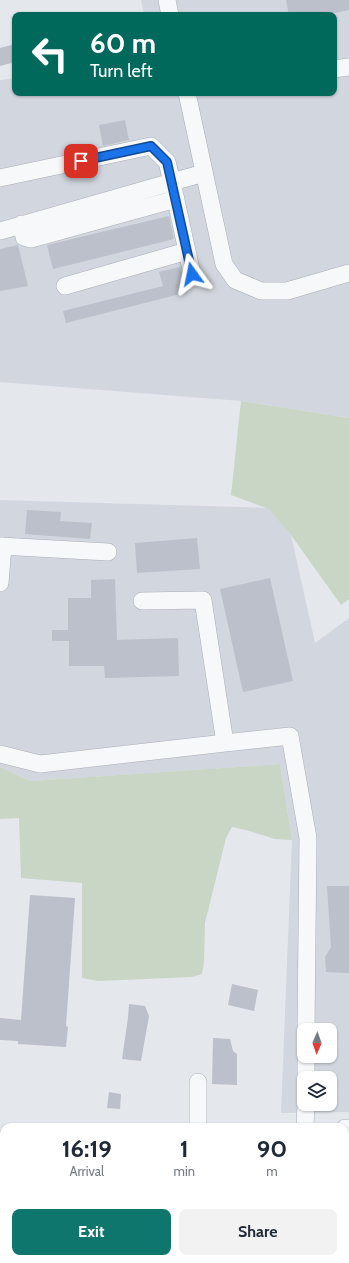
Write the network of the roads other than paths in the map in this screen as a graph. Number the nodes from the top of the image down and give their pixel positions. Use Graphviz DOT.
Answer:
graph roads {
  1 [pos="167,0"];
  2 [pos="169,12"];
  3 [pos="349,67"];
  4 [pos="337,69"];
  5 [pos="188,96"];
  6 [pos="204,173"];
  7 [pos="0,178"];
  8 [pos="172,182"];
  9 [pos="176,199"];
  10 [pos="22,224"];
  11 [pos="0,230"];
  12 [pos="187,251"];
  13 [pos="349,273"];
  14 [pos="192,274"];
  15 [pos="65,286"];
  16 [pos="1,546"];
  17 [pos="108,552"];
  18 [pos="0,583"];
  19 [pos="142,600"];
  20 [pos="225,743"];
  21 [pos="0,754"];
  22 [pos="306,1023"];
  23 [pos="198,1082"];
  24 [pos="306,1111"];
  25 [pos="198,1123"];
  26 [pos="305,1123"];
  1 -- 2 [label="street"];
  3 -- 4 [label="street"];
  5 -- 6 [label="street"];
  6 -- 8 [label="street"];
  6 -- 13 [label="street"];
  7 -- 8 [label="street"];
  8 -- 9 [label="street"];
  8 -- 10 [label="street"];
  9 -- 10 [label="street"];
  9 -- 12 [label="street"];
  10 -- 11 [label="street"];
  12 -- 14 [label="street"];
  12 -- 15 [label="street"];
  16 -- 17 [label="street"];
  16 -- 18 [label="street"];
  19 -- 20 [label="street"];
  20 -- 21 [label="street"];
  20 -- 22 [label="street"];
  23 -- 25 [label="street"];
  24 -- 26 [label="street"];
}
